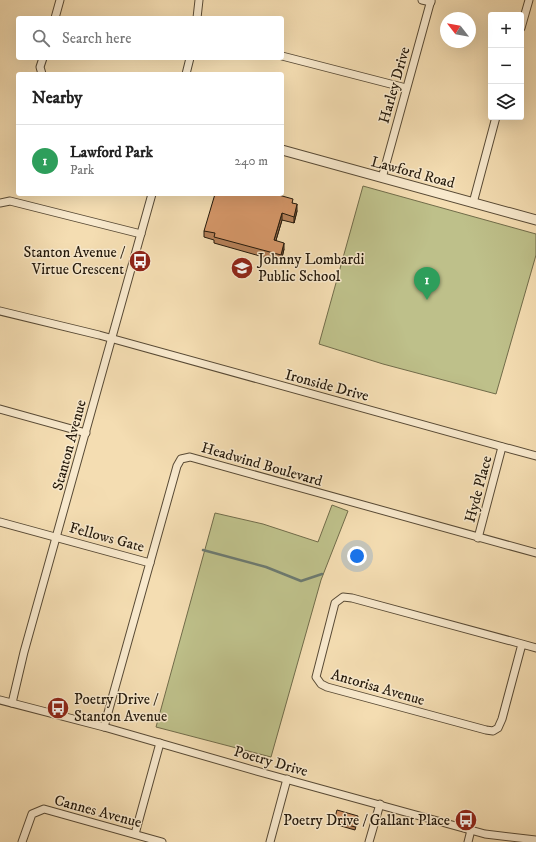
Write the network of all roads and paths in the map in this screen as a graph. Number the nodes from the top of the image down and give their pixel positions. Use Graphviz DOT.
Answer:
graph roads {
  1 [pos="60,0"];
  2 [pos="199,0"];
  3 [pos="422,0"];
  4 [pos="529,0"];
  5 [pos="431,1"];
  6 [pos="56,16"];
  7 [pos="197,16"];
  8 [pos="524,18"];
  9 [pos="284,57"];
  10 [pos="42,60"];
  11 [pos="190,60"];
  12 [pos="41,72"];
  13 [pos="186,72"];
  14 [pos="406,88"];
  15 [pos="495,120"];
  16 [pos="284,151"];
  17 [pos="382,178"];
  18 [pos="151,196"];
  19 [pos="473,202"];
  20 [pos="0,204"];
  21 [pos="536,220"];
  22 [pos="140,234"];
  23 [pos="0,311"];
  24 [pos="112,339"];
  25 [pos="0,409"];
  26 [pos="86,432"];
  27 [pos="502,447"];
  28 [pos="536,456"];
  29 [pos="0,522"];
  30 [pos="57,537"];
  31 [pos="478,538"];
  32 [pos="536,553"];
  33 [pos="150,563"];
  34 [pos="522,644"];
  35 [pos="536,648"];
  36 [pos="0,700"];
  37 [pos="12,703"];
  38 [pos="104,727"];
  39 [pos="160,743"];
  40 [pos="287,779"];
  41 [pos="380,804"];
  42 [pos="471,830"];
  43 [pos="135,834"];
  44 [pos="536,840"];
  45 [pos="22,842"];
  46 [pos="162,842"];
  47 [pos="270,842"];
  48 [pos="369,842"];
  49 [pos="468,842"];
  1 -- 6 [label="street"];
  2 -- 7 [label="street"];
  3 -- 5 [label="street"];
  4 -- 8 [label="street"];
  5 -- 14 [label="street, Harley Drive"];
  9 -- 14 [label="street"];
  10 -- 12 [label="street"];
  11 -- 13 [label="street"];
  14 -- 17 [label="street, Harley Drive"];
  15 -- 19 [label="street"];
  16 -- 17 [label="street, Lawford Road"];
  17 -- 19 [label="street, Lawford Road"];
  18 -- 22 [label="street, Stanton Avenue"];
  19 -- 21 [label="street, Lawford Road"];
  20 -- 22 [label="street"];
  22 -- 24 [label="street, Stanton Avenue"];
  23 -- 24 [label="street, Ironside Drive"];
  24 -- 26 [label="street, Stanton Avenue"];
  24 -- 27 [label="street, Ironside Drive"];
  25 -- 26 [label="street"];
  26 -- 30 [label="street, Stanton Avenue"];
  27 -- 28 [label="street, Ironside Drive"];
  27 -- 31 [label="street, Hyde Place"];
  29 -- 30 [label="street, Fellows Gate"];
  30 -- 33 [label="street, Fellows Gate"];
  30 -- 37 [label="street, Stanton Avenue"];
  31 -- 32 [label="street, Headwind Boulevard"];
  31 -- 33 [label="street, Headwind Boulevard"];
  33 -- 38 [label="street, Headwind Boulevard"];
  34 -- 34 [label="street, Antorisa Avenue"];
  34 -- 35 [label="street, Antorisa Avenue"];
  36 -- 37 [label="street, Poetry Drive"];
  37 -- 38 [label="street, Poetry Drive"];
  38 -- 39 [label="street, Poetry Drive"];
  39 -- 40 [label="street, Poetry Drive"];
  39 -- 43 [label="street"];
  40 -- 41 [label="street, Poetry Drive"];
  40 -- 47 [label="street"];
  41 -- 42 [label="street, Poetry Drive"];
  41 -- 48 [label="street"];
  42 -- 44 [label="street, Poetry Drive"];
  42 -- 49 [label="street"];
  43 -- 45 [label="street, Cannes Avenue"];
  43 -- 46 [label="street, Cannes Avenue"];
}
